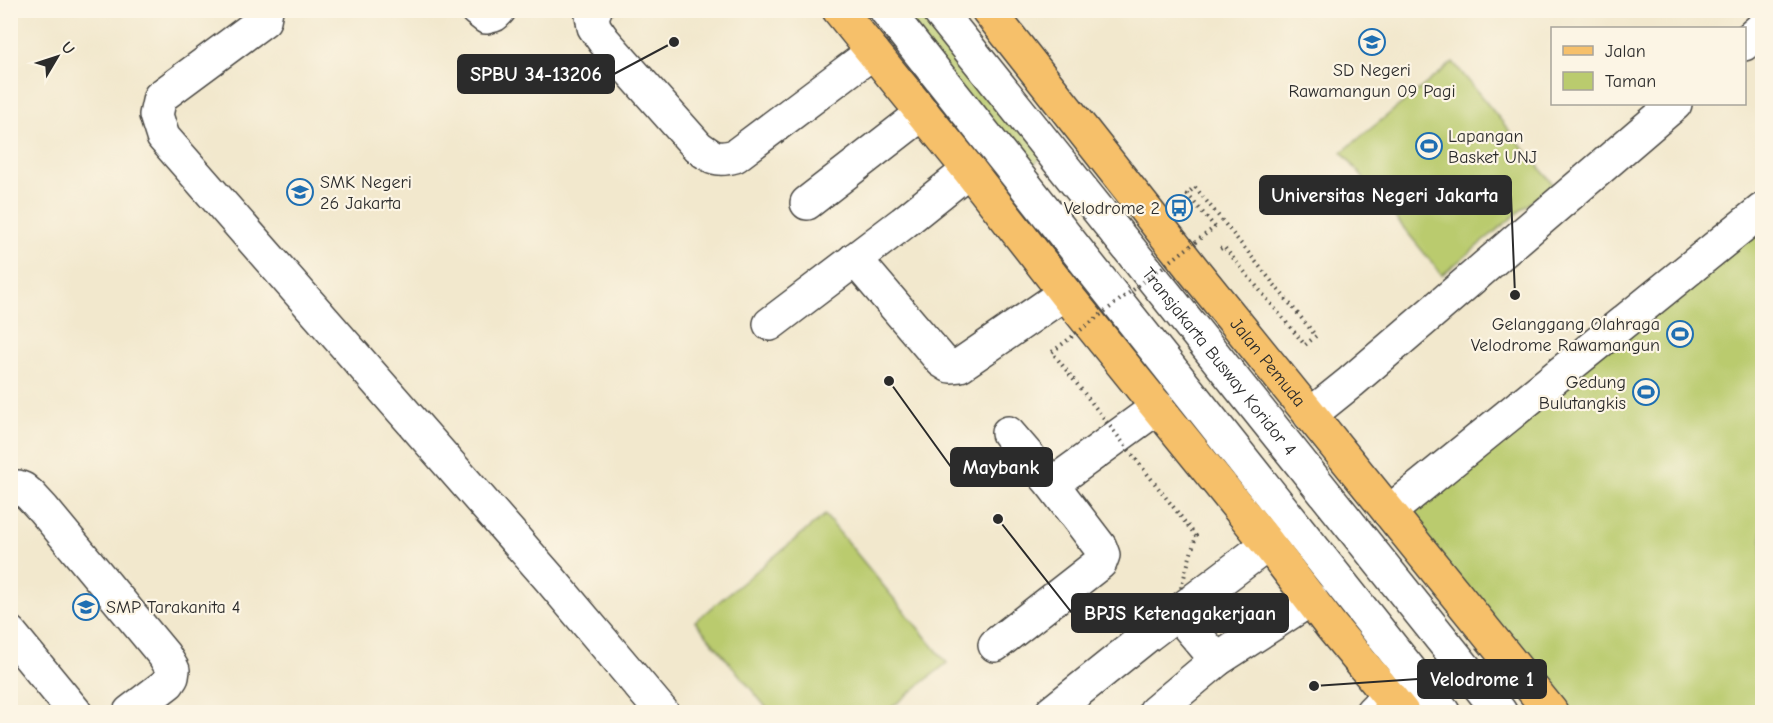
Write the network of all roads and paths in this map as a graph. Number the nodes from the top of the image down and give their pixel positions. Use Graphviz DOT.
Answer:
graph roads {
  1 [pos="266,10"];
  2 [pos="477,10"];
  3 [pos="500,10"];
  4 [pos="595,10"];
  5 [pos="839,10"];
  6 [pos="886,10"];
  7 [pos="938,10"];
  8 [pos="988,10"];
  9 [pos="1762,28"];
  10 [pos="1746,42"];
  11 [pos="873,52"];
  12 [pos="1674,105"];
  13 [pos="923,113"];
  14 [pos="969,170"];
  15 [pos="807,203"];
  16 [pos="1762,210"];
  17 [pos="1233,258"];
  18 [pos="855,259"];
  19 [pos="1065,293"];
  20 [pos="770,324"];
  21 [pos="1158,407"];
  22 [pos="1310,415"];
  23 [pos="1008,433"];
  24 [pos="1052,484"];
  25 [pos="10,491"];
  26 [pos="1389,512"];
  27 [pos="1268,544"];
  28 [pos="1311,599"];
  29 [pos="1179,601"];
  30 [pos="10,633"];
  31 [pos="995,645"];
  32 [pos="1217,660"];
  33 [pos="1387,707"];
  34 [pos="137,711"];
  35 [pos="75,712"];
  36 [pos="662,712"];
  37 [pos="1052,712"];
  38 [pos="1155,712"];
  39 [pos="1443,712"];
  40 [pos="1500,712"];
  41 [pos="1551,712"];
  1 -- 36 [label="street"];
  2 -- 3 [label="street"];
  4 -- 11 [label="street"];
  5 -- 11 [label="main road"];
  6 -- 39 [label="street"];
  7 -- 40 [label="street, Transjakarta Busway Koridor 4"];
  8 -- 22 [label="main road, Jalan Pemuda"];
  9 -- 10 [label="street"];
  11 -- 13 [label="main road"];
  12 -- 22 [label="street"];
  13 -- 14 [label="main road"];
  13 -- 15 [label="street"];
  14 -- 18 [label="street"];
  14 -- 19 [label="main road"];
  16 -- 26 [label="street"];
  17 -- 29 [label="path, bridge"];
  18 -- 19 [label="street"];
  18 -- 20 [label="street"];
  19 -- 21 [label="main road"];
  21 -- 24 [label="street"];
  21 -- 27 [label="main road"];
  22 -- 26 [label="main road, Jalan Pemuda"];
  23 -- 24 [label="street"];
  24 -- 31 [label="street"];
  25 -- 34 [label="street"];
  26 -- 41 [label="main road, Jalan Pemuda"];
  27 -- 28 [label="main road"];
  27 -- 29 [label="street"];
  28 -- 32 [label="street"];
  28 -- 33 [label="main road"];
  29 -- 32 [label="street"];
  29 -- 37 [label="street"];
  30 -- 35 [label="street"];
  32 -- 38 [label="street"];
}
